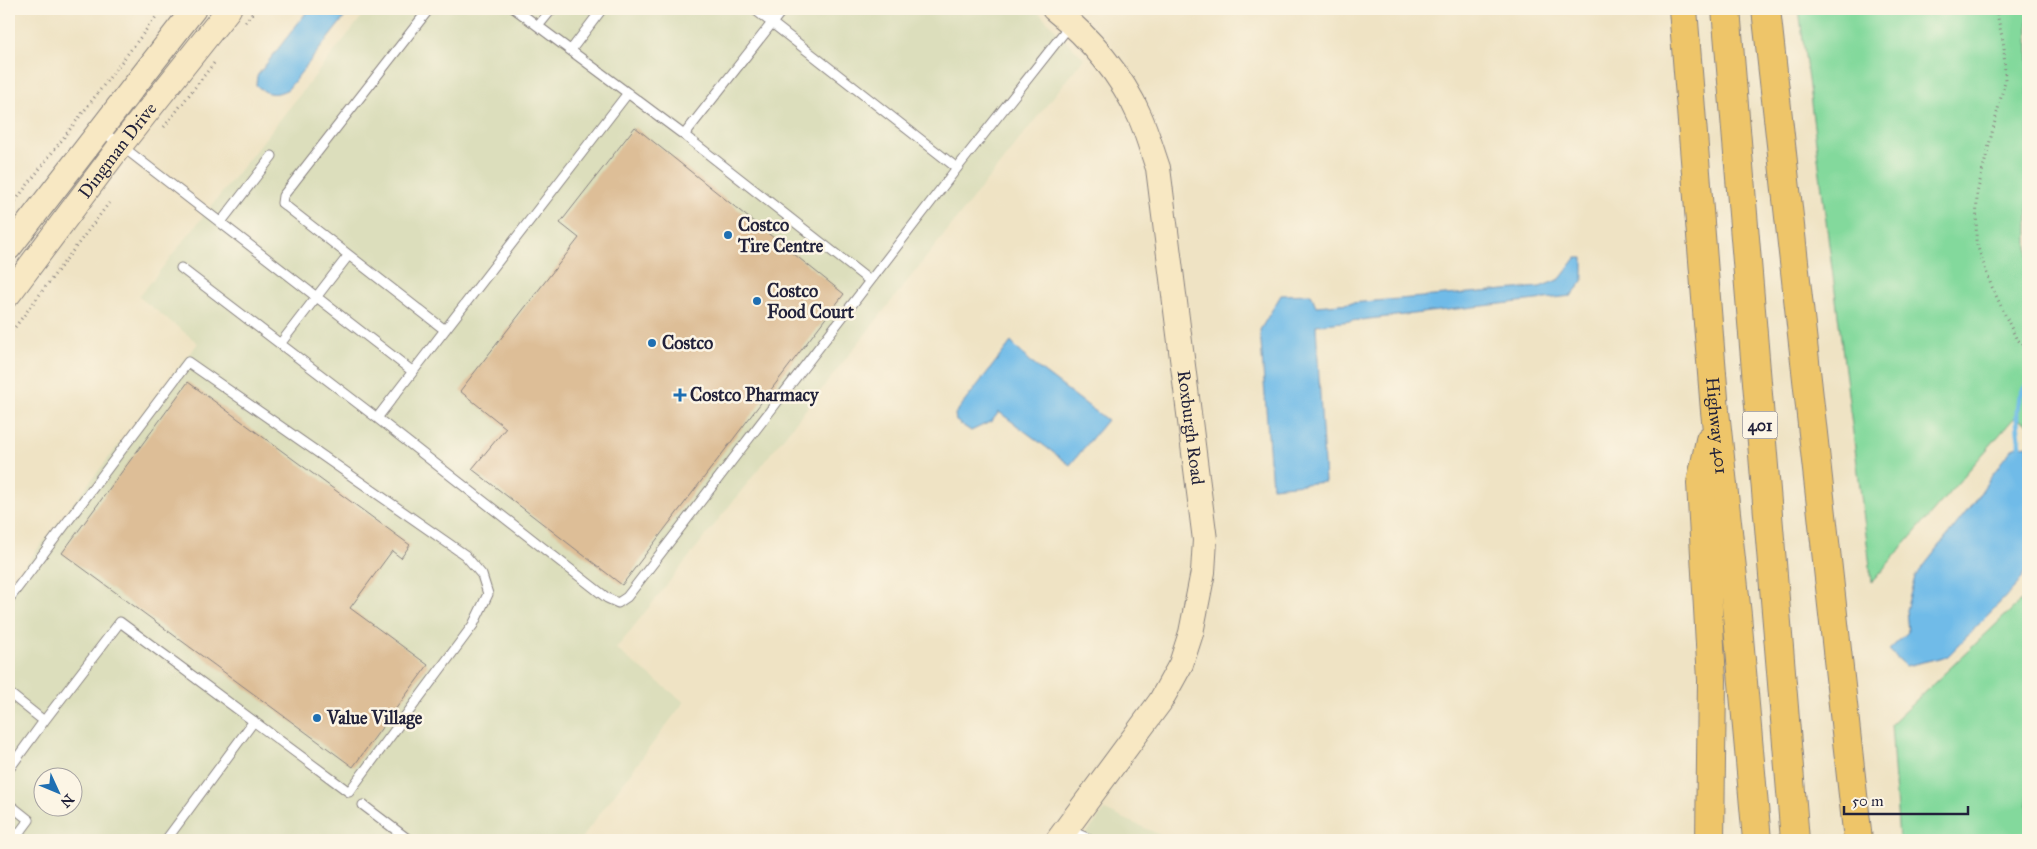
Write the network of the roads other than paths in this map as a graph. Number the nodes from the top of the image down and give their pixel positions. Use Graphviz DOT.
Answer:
graph roads {
  1 [pos="194,9"];
  2 [pos="429,9"];
  3 [pos="515,9"];
  4 [pos="552,9"];
  5 [pos="602,9"];
  6 [pos="754,9"];
  7 [pos="783,9"];
  8 [pos="1683,9"];
  9 [pos="1726,9"];
  10 [pos="1766,9"];
  11 [pos="237,16"];
  12 [pos="1063,16"];
  13 [pos="772,23"];
  14 [pos="538,26"];
  15 [pos="571,50"];
  16 [pos="628,93"];
  17 [pos="100,130"];
  18 [pos="684,135"];
  19 [pos="120,146"];
  20 [pos="272,156"];
  21 [pos="957,168"];
  22 [pos="221,222"];
  23 [pos="9,248"];
  24 [pos="348,256"];
  25 [pos="181,268"];
  26 [pos="870,281"];
  27 [pos="9,294"];
  28 [pos="317,296"];
  29 [pos="445,330"];
  30 [pos="280,344"];
  31 [pos="412,371"];
  32 [pos="1715,411"];
  33 [pos="377,418"];
  34 [pos="9,599"];
  35 [pos="9,694"];
  36 [pos="44,721"];
  37 [pos="254,721"];
  38 [pos="9,768"];
  39 [pos="9,804"];
  40 [pos="364,805"];
  41 [pos="1062,835"];
  42 [pos="14,840"];
  43 [pos="166,840"];
  44 [pos="409,840"];
  45 [pos="1092,840"];
  46 [pos="1710,840"];
  47 [pos="1757,840"];
  48 [pos="1795,840"];
  49 [pos="1858,840"];
  1 -- 17 [label="street, Dingman Drive"];
  2 -- 24 [label="lane"];
  3 -- 14 [label="lane"];
  4 -- 14 [label="lane"];
  5 -- 15 [label="lane"];
  6 -- 13 [label="lane"];
  7 -- 13 [label="lane"];
  8 -- 32 [label="highway, Highway 401 / 401"];
  9 -- 48 [label="highway, 401"];
  10 -- 49 [label="highway"];
  11 -- 19 [label="street, Dingman Drive"];
  12 -- 21 [label="lane"];
  12 -- 41 [label="street, Roxburgh Road"];
  13 -- 18 [label="lane"];
  13 -- 21 [label="lane"];
  14 -- 15 [label="lane"];
  15 -- 16 [label="lane"];
  16 -- 18 [label="lane"];
  16 -- 29 [label="lane"];
  17 -- 19 [label="lane"];
  17 -- 23 [label="street, Dingman Drive"];
  18 -- 26 [label="lane"];
  19 -- 22 [label="lane"];
  19 -- 27 [label="street, Dingman Drive"];
  20 -- 22 [label="lane"];
  21 -- 26 [label="lane"];
  22 -- 28 [label="lane"];
  24 -- 28 [label="lane"];
  24 -- 29 [label="lane"];
  25 -- 30 [label="lane"];
  26 -- 33 [label="lane"];
  28 -- 30 [label="lane"];
  28 -- 31 [label="lane"];
  29 -- 31 [label="lane"];
  30 -- 33 [label="lane"];
  31 -- 33 [label="lane"];
  32 -- 46 [label="highway"];
  32 -- 47 [label="highway, Highway 401 / 401"];
  34 -- 37 [label="lane"];
  35 -- 36 [label="lane"];
  36 -- 37 [label="lane"];
  36 -- 38 [label="lane"];
  37 -- 43 [label="lane"];
  39 -- 42 [label="lane"];
  40 -- 44 [label="lane"];
  41 -- 45 [label="lane"];
}
